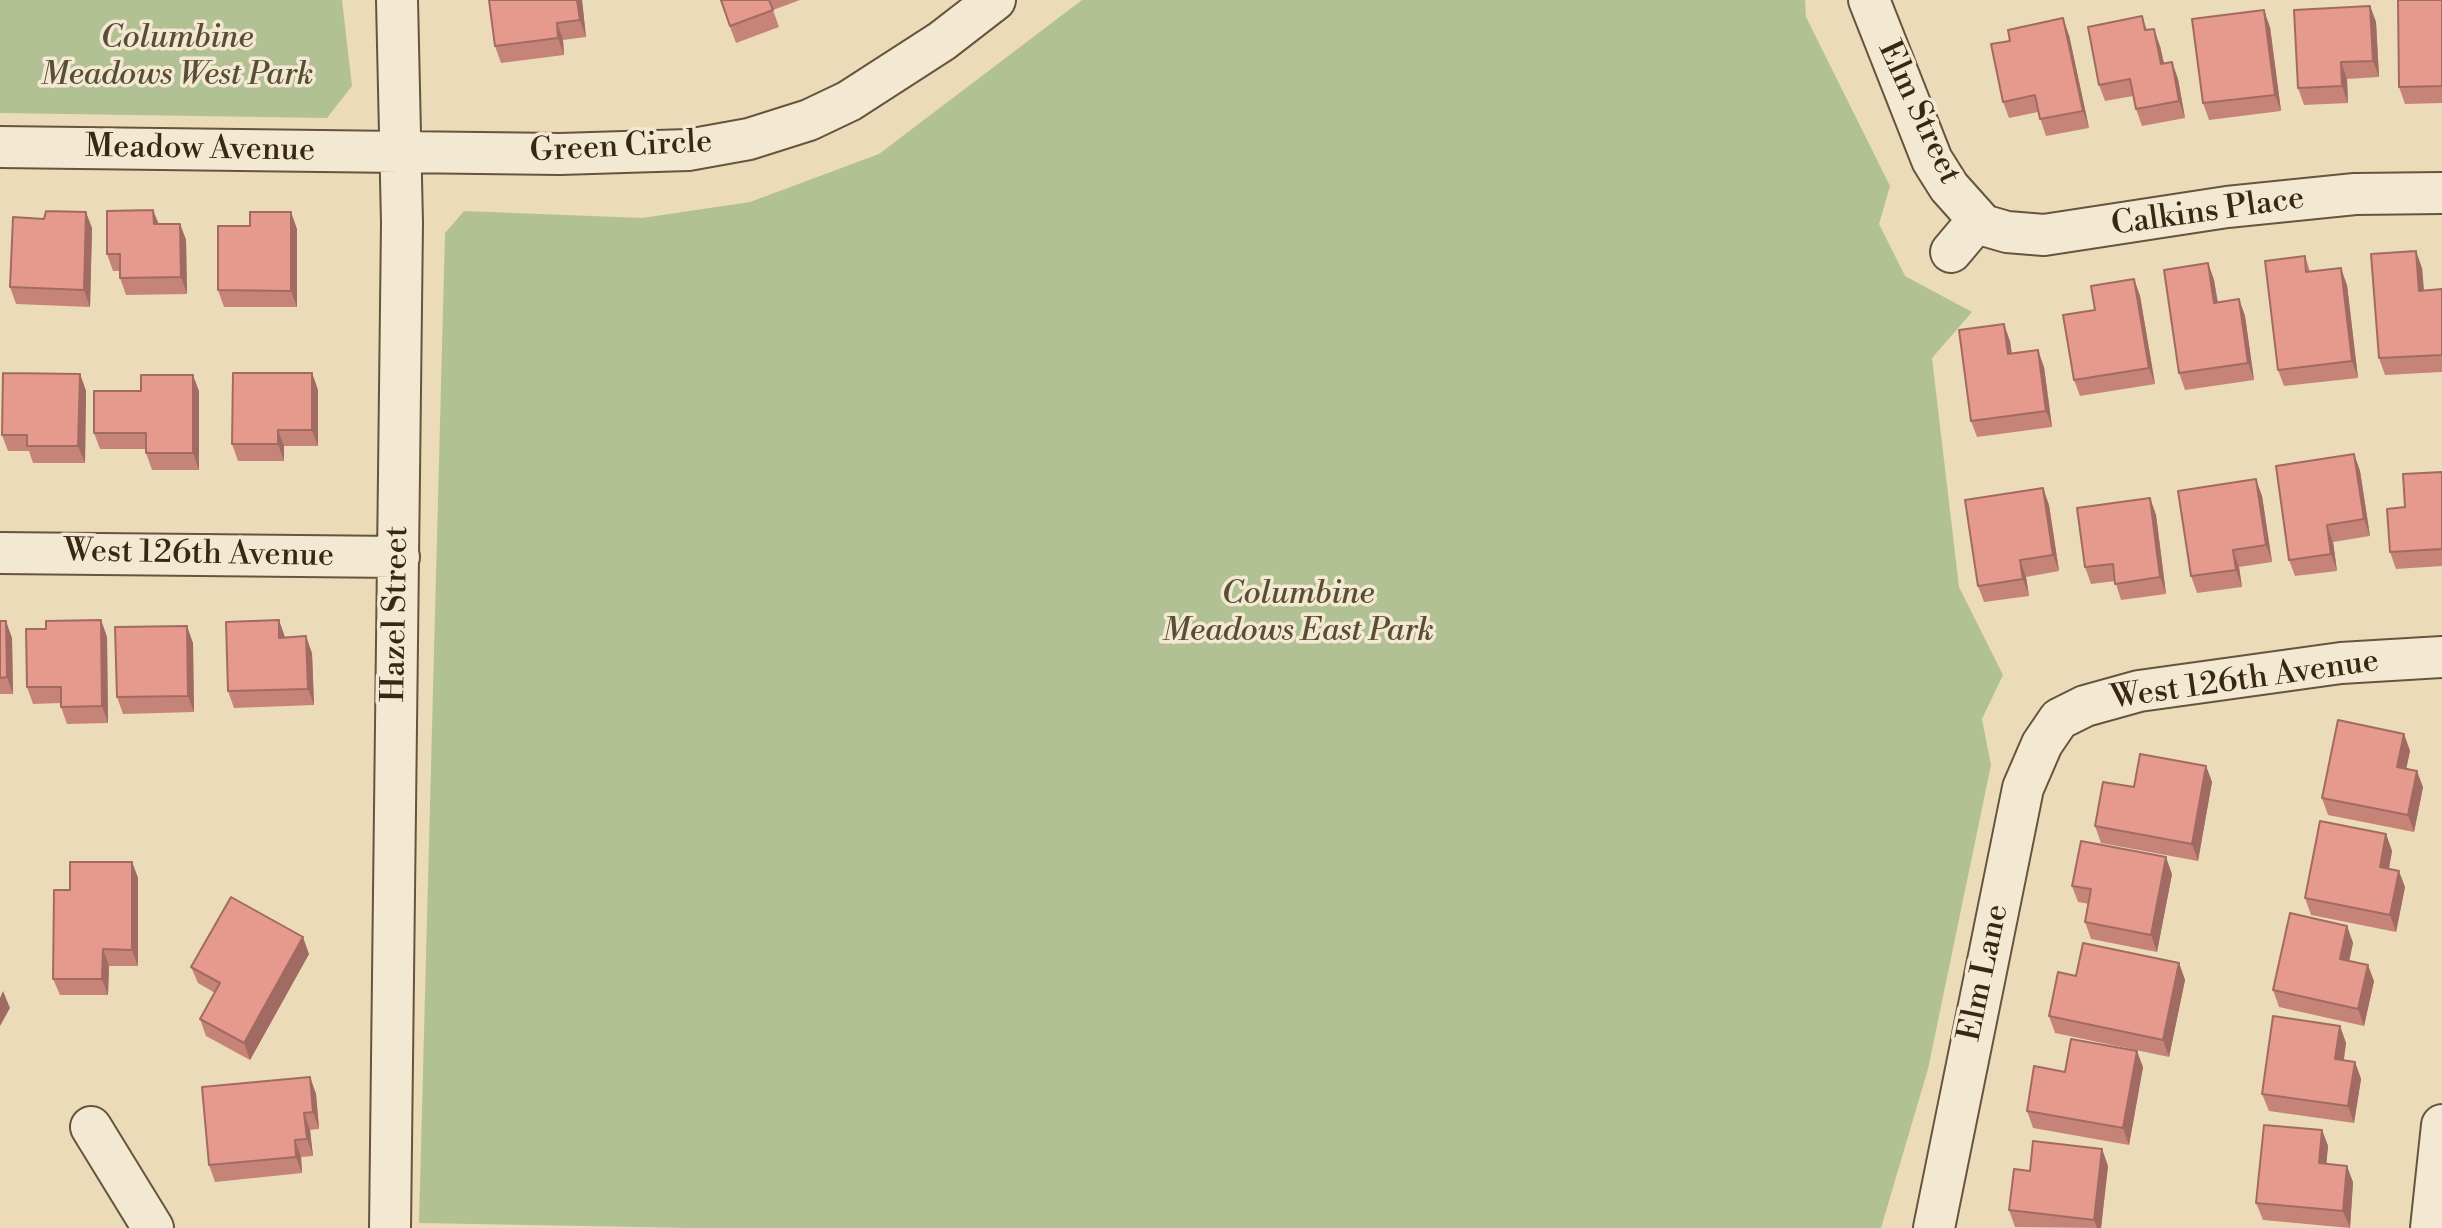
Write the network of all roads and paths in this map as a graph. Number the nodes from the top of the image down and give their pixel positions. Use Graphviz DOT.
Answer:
graph roads {
  1 [pos="397,0"];
  2 [pos="995,0"];
  3 [pos="1869,0"];
  4 [pos="0,147"];
  5 [pos="400,152"];
  6 [pos="2442,193"];
  7 [pos="1978,220"];
  8 [pos="1951,252"];
  9 [pos="0,553"];
  10 [pos="399,557"];
  11 [pos="2442,657"];
  12 [pos="2055,724"];
  13 [pos="2442,1125"];
  14 [pos="91,1127"];
  15 [pos="153,1228"];
  16 [pos="390,1228"];
  17 [pos="1934,1228"];
  18 [pos="2431,1228"];
  1 -- 5 [label="street, Hazel Street"];
  2 -- 5 [label="street, Green Circle"];
  3 -- 7 [label="street, Elm Street"];
  4 -- 5 [label="street, Meadow Avenue"];
  5 -- 10 [label="street, Hazel Street"];
  6 -- 7 [label="street, Calkins Place"];
  7 -- 8 [label="street"];
  9 -- 10 [label="street, West 126th Avenue"];
  10 -- 16 [label="street, Hazel Street"];
  11 -- 12 [label="street, West 126th Avenue"];
  12 -- 17 [label="street, Elm Lane"];
  13 -- 18 [label="street"];
  14 -- 15 [label="street"];
}
